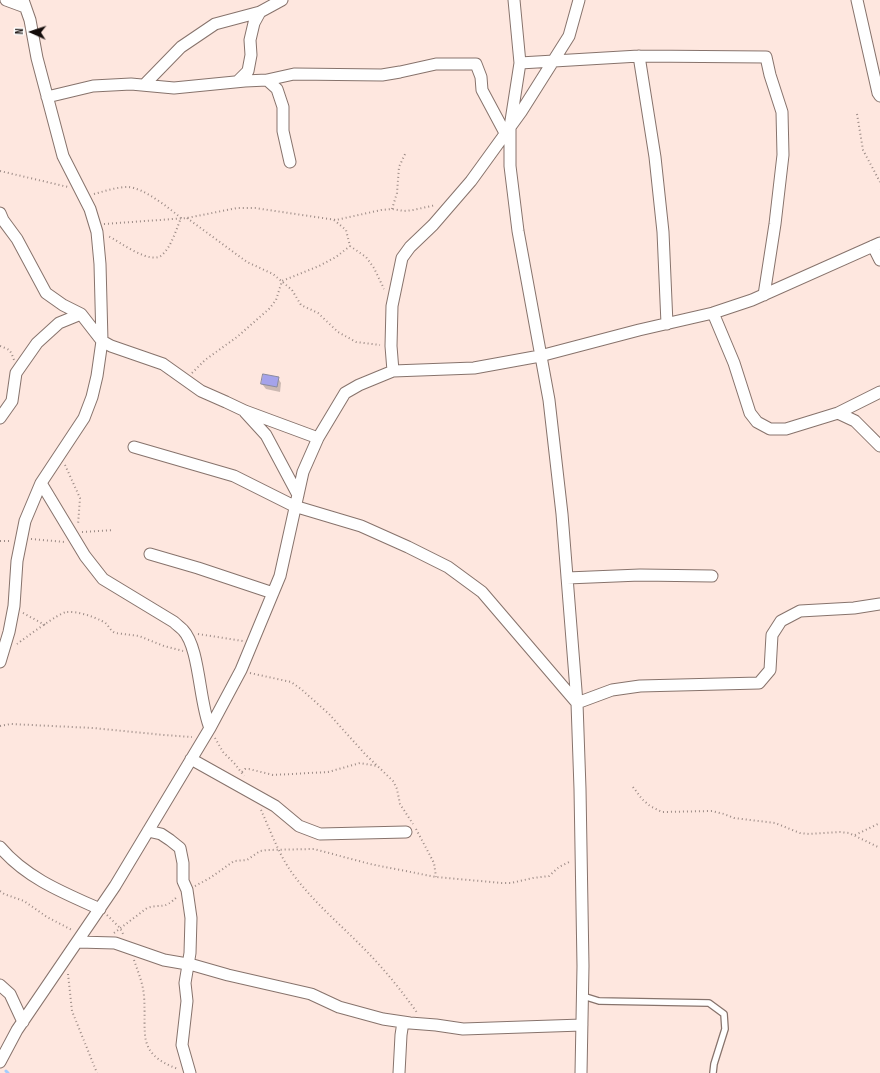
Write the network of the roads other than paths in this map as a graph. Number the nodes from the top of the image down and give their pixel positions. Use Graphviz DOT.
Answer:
graph roads {
  1 [pos="6,0"];
  2 [pos="282,0"];
  3 [pos="514,0"];
  4 [pos="579,0"];
  5 [pos="857,0"];
  6 [pos="24,3"];
  7 [pos="260,12"];
  8 [pos="639,56"];
  9 [pos="553,61"];
  10 [pos="520,63"];
  11 [pos="267,80"];
  12 [pos="238,81"];
  13 [pos="144,85"];
  14 [pos="880,96"];
  15 [pos="47,97"];
  16 [pos="508,130"];
  17 [pos="290,162"];
  18 [pos="0,213"];
  19 [pos="877,245"];
  20 [pos="880,260"];
  21 [pos="764,295"];
  22 [pos="713,313"];
  23 [pos="81,314"];
  24 [pos="667,324"];
  25 [pos="102,341"];
  26 [pos="540,356"];
  27 [pos="393,371"];
  28 [pos="880,392"];
  29 [pos="245,411"];
  30 [pos="838,413"];
  31 [pos="0,418"];
  32 [pos="318,438"];
  33 [pos="880,446"];
  34 [pos="134,447"];
  35 [pos="41,483"];
  36 [pos="298,495"];
  37 [pos="294,506"];
  38 [pos="150,554"];
  39 [pos="712,576"];
  40 [pos="567,578"];
  41 [pos="273,594"];
  42 [pos="880,604"];
  43 [pos="1,659"];
  44 [pos="577,703"];
  45 [pos="207,732"];
  46 [pos="191,759"];
  47 [pos="148,831"];
  48 [pos="406,832"];
  49 [pos="0,847"];
  50 [pos="100,909"];
  51 [pos="80,939"];
  52 [pos="188,964"];
  53 [pos="0,985"];
  54 [pos="583,996"];
  55 [pos="23,1022"];
  56 [pos="403,1022"];
  57 [pos="582,1025"];
  58 [pos="0,1062"];
  59 [pos="190,1072"];
  60 [pos="399,1073"];
  61 [pos="581,1073"];
  62 [pos="713,1073"];
  1 -- 6 [label="street"];
  2 -- 7 [label="street"];
  3 -- 10 [label="street"];
  4 -- 9 [label="street"];
  5 -- 14 [label="street"];
  6 -- 15 [label="street"];
  7 -- 12 [label="street"];
  7 -- 13 [label="street"];
  8 -- 9 [label="street"];
  8 -- 21 [label="street"];
  8 -- 24 [label="street"];
  9 -- 10 [label="street"];
  9 -- 16 [label="street"];
  10 -- 16 [label="street"];
  11 -- 12 [label="street"];
  11 -- 16 [label="street"];
  11 -- 17 [label="street"];
  12 -- 13 [label="street"];
  13 -- 15 [label="street"];
  15 -- 25 [label="street"];
  16 -- 26 [label="street"];
  16 -- 27 [label="street"];
  18 -- 23 [label="street"];
  19 -- 20 [label="street"];
  19 -- 21 [label="street"];
  21 -- 22 [label="street"];
  22 -- 24 [label="street"];
  22 -- 30 [label="street"];
  23 -- 25 [label="street"];
  23 -- 31 [label="street"];
  24 -- 26 [label="street"];
  25 -- 29 [label="street"];
  25 -- 35 [label="street"];
  26 -- 27 [label="street"];
  26 -- 40 [label="street"];
  27 -- 32 [label="street"];
  28 -- 30 [label="street"];
  29 -- 32 [label="street"];
  29 -- 36 [label="street"];
  30 -- 33 [label="street"];
  32 -- 36 [label="street"];
  34 -- 37 [label="street"];
  35 -- 43 [label="street"];
  35 -- 45 [label="street"];
  36 -- 37 [label="street"];
  37 -- 41 [label="street"];
  37 -- 44 [label="street"];
  38 -- 41 [label="street"];
  39 -- 40 [label="street"];
  40 -- 44 [label="street"];
  41 -- 45 [label="street"];
  42 -- 44 [label="street"];
  44 -- 54 [label="street"];
  45 -- 46 [label="street"];
  46 -- 47 [label="street"];
  46 -- 48 [label="street"];
  47 -- 50 [label="street"];
  47 -- 52 [label="street"];
  49 -- 50 [label="street"];
  50 -- 51 [label="street"];
  51 -- 52 [label="street"];
  51 -- 55 [label="street"];
  52 -- 56 [label="street"];
  52 -- 59 [label="street"];
  53 -- 55 [label="street"];
  54 -- 57 [label="street"];
  54 -- 62 [label="lane"];
  55 -- 58 [label="street"];
  56 -- 57 [label="street"];
  56 -- 60 [label="street"];
  57 -- 61 [label="street"];
}
